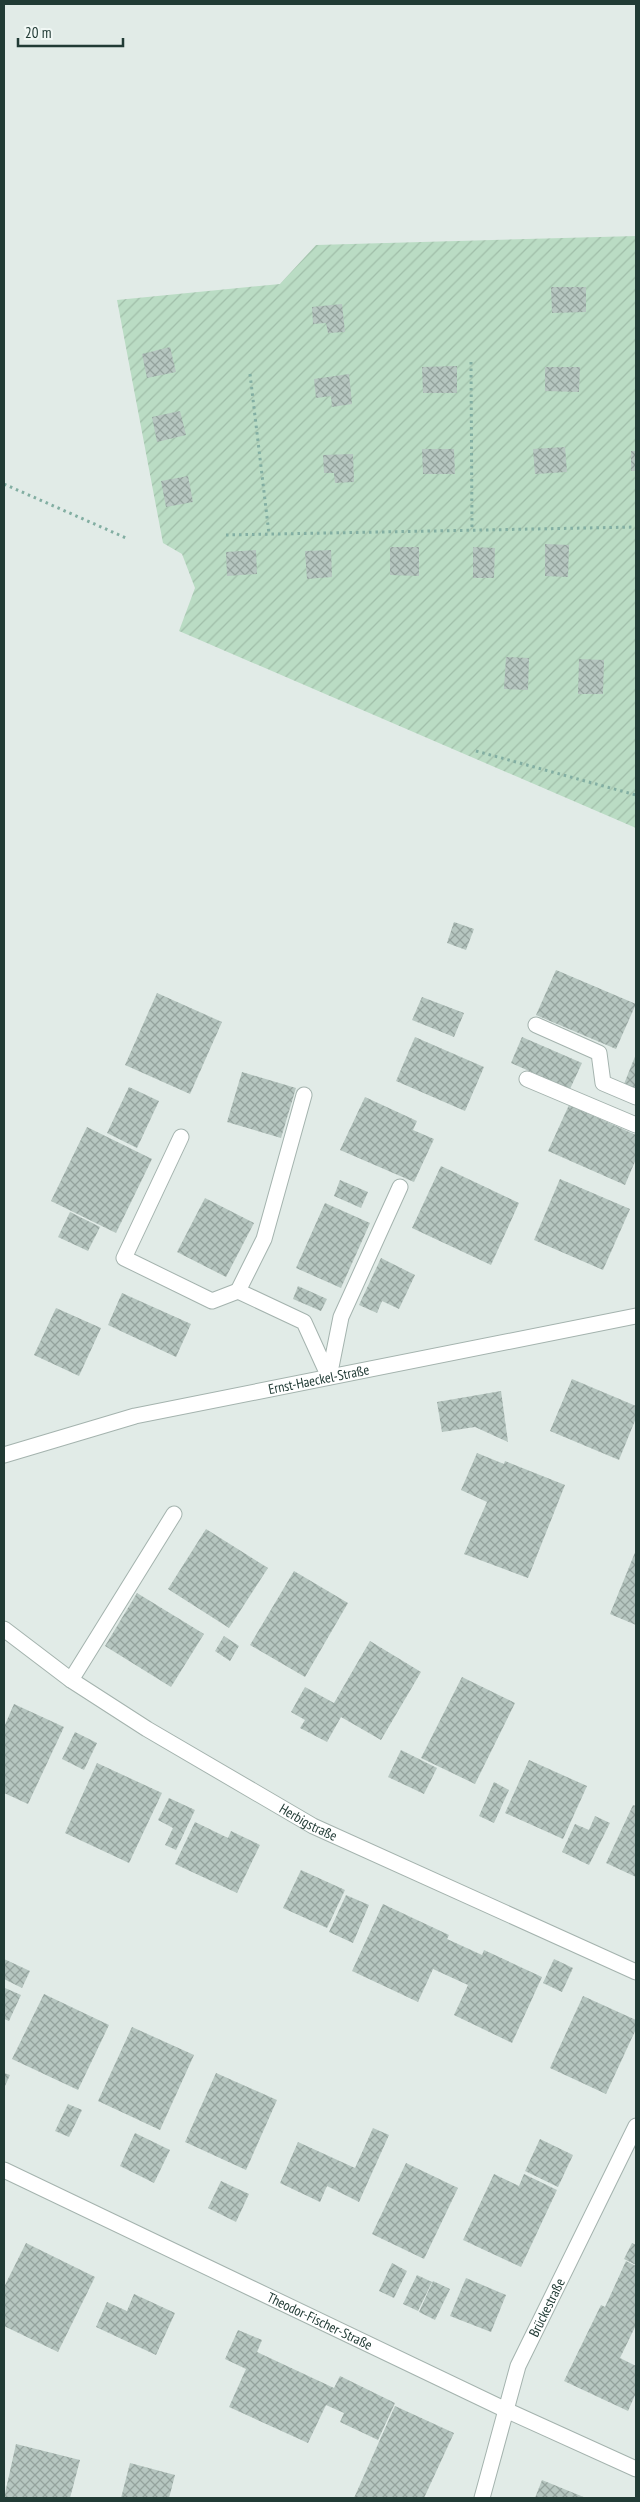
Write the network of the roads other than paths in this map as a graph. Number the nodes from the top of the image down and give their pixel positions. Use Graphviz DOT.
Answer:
graph roads {
  1 [pos="536,1025"];
  2 [pos="527,1079"];
  3 [pos="304,1095"];
  4 [pos="636,1097"];
  5 [pos="636,1125"];
  6 [pos="182,1137"];
  7 [pos="400,1187"];
  8 [pos="238,1291"];
  9 [pos="636,1316"];
  10 [pos="329,1377"];
  11 [pos="4,1455"];
  12 [pos="174,1514"];
  13 [pos="4,1629"];
  14 [pos="71,1680"];
  15 [pos="636,1972"];
  16 [pos="636,2126"];
  17 [pos="4,2170"];
  18 [pos="506,2410"];
  19 [pos="636,2469"];
  20 [pos="482,2498"];
  1 -- 4 [label="street"];
  2 -- 5 [label="street"];
  3 -- 8 [label="street"];
  6 -- 8 [label="street"];
  7 -- 10 [label="street"];
  8 -- 10 [label="street"];
  9 -- 10 [label="street, Ernst-Haeckel-Straße"];
  10 -- 11 [label="street, Ernst-Haeckel-Straße"];
  12 -- 14 [label="street"];
  13 -- 14 [label="street, Herbigstraße"];
  14 -- 15 [label="street, Herbigstraße"];
  16 -- 18 [label="street, Brückestraße"];
  17 -- 18 [label="street, Theodor-Fischer-Straße"];
  18 -- 19 [label="street, Theodor-Fischer-Straße"];
  18 -- 20 [label="street, Brückestraße"];
}
